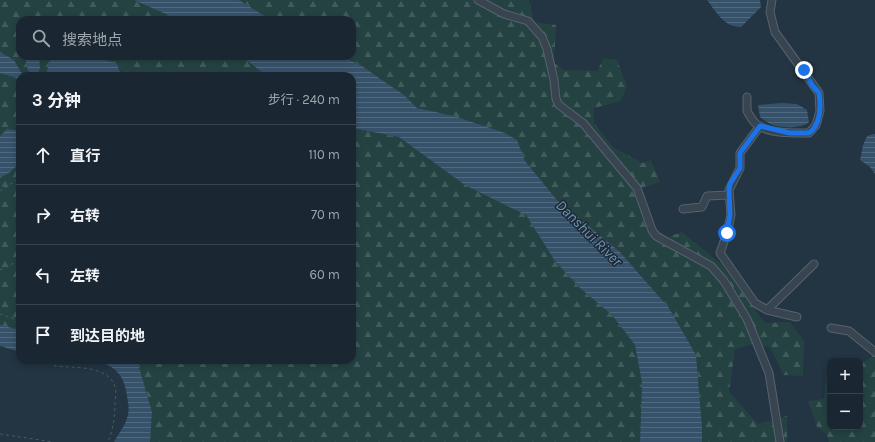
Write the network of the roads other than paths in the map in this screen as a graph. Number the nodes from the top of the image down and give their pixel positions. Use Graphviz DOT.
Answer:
graph roads {
  1 [pos="478,0"];
  2 [pos="772,0"];
  3 [pos="748,97"];
  4 [pos="760,126"];
  5 [pos="729,195"];
  6 [pos="683,209"];
  7 [pos="814,264"];
  8 [pos="767,310"];
  9 [pos="797,317"];
  10 [pos="831,328"];
  11 [pos="875,352"];
  12 [pos="780,442"];
  1 -- 12 [label="street"];
  2 -- 4 [label="street"];
  3 -- 4 [label="street"];
  4 -- 5 [label="street"];
  5 -- 6 [label="street"];
  5 -- 8 [label="street"];
  7 -- 8 [label="street"];
  8 -- 9 [label="street"];
  10 -- 11 [label="street"];
}
